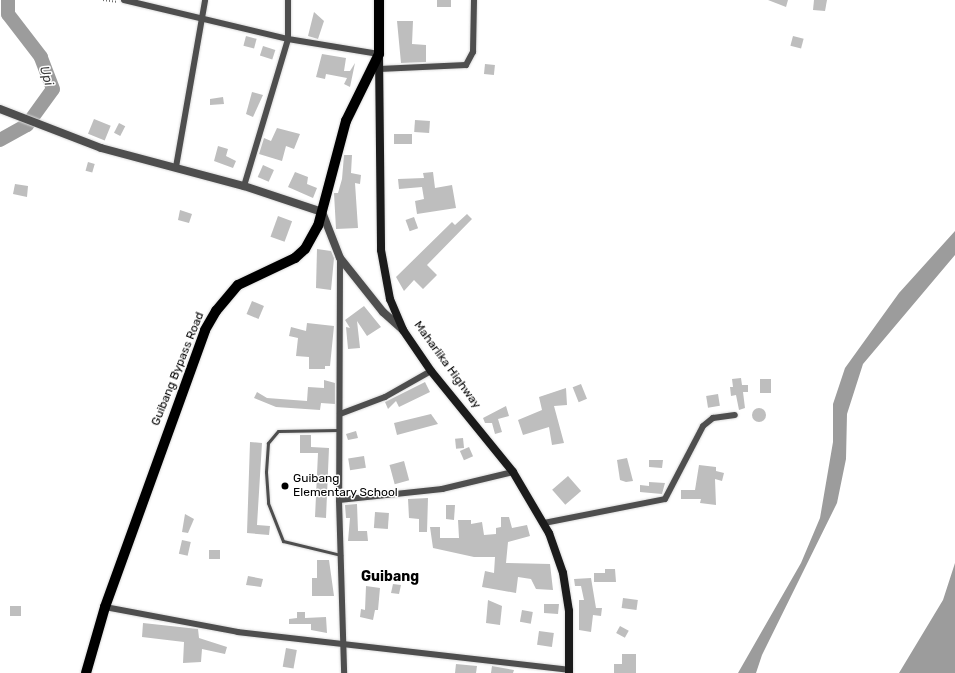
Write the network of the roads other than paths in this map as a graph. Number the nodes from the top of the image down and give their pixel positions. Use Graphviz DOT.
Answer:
graph roads {
  1 [pos="205,0"];
  2 [pos="288,0"];
  3 [pos="379,0"];
  4 [pos="474,0"];
  5 [pos="124,1"];
  6 [pos="202,19"];
  7 [pos="288,39"];
  8 [pos="379,54"];
  9 [pos="379,69"];
  10 [pos="0,109"];
  11 [pos="176,167"];
  12 [pos="244,186"];
  13 [pos="322,212"];
  14 [pos="340,258"];
  15 [pos="403,330"];
  16 [pos="431,371"];
  17 [pos="340,414"];
  18 [pos="735,415"];
  19 [pos="339,430"];
  20 [pos="513,472"];
  21 [pos="339,500"];
  22 [pos="544,523"];
  23 [pos="341,555"];
  24 [pos="105,607"];
  25 [pos="345,645"];
  26 [pos="570,671"];
  27 [pos="86,673"];
  28 [pos="344,673"];
  1 -- 6 [label="street"];
  2 -- 7 [label="street"];
  3 -- 8 [label="highway, Maharlika Highway"];
  4 -- 9 [label="street"];
  5 -- 6 [label="street"];
  6 -- 7 [label="street"];
  6 -- 11 [label="street"];
  7 -- 8 [label="street"];
  7 -- 12 [label="street"];
  8 -- 9 [label="main road, Maharlika Highway"];
  8 -- 13 [label="highway, Guibang Bypass Road"];
  9 -- 15 [label="main road, Maharlika Highway"];
  10 -- 11 [label="street"];
  11 -- 12 [label="street"];
  12 -- 13 [label="street"];
  13 -- 14 [label="street"];
  13 -- 24 [label="highway, Guibang Bypass Road"];
  14 -- 15 [label="street"];
  14 -- 17 [label="street"];
  15 -- 16 [label="main road, Maharlika Highway"];
  16 -- 17 [label="street"];
  16 -- 20 [label="main road, Maharlika Highway"];
  17 -- 19 [label="street"];
  18 -- 22 [label="street"];
  19 -- 21 [label="street"];
  19 -- 23 [label="lane"];
  20 -- 21 [label="street"];
  20 -- 22 [label="main road, Maharlika Highway"];
  21 -- 23 [label="street"];
  22 -- 26 [label="main road, Maharlika Highway"];
  23 -- 25 [label="street"];
  24 -- 25 [label="street"];
  24 -- 27 [label="highway, Guibang Bypass Road"];
  25 -- 26 [label="street"];
  25 -- 28 [label="street"];
}
